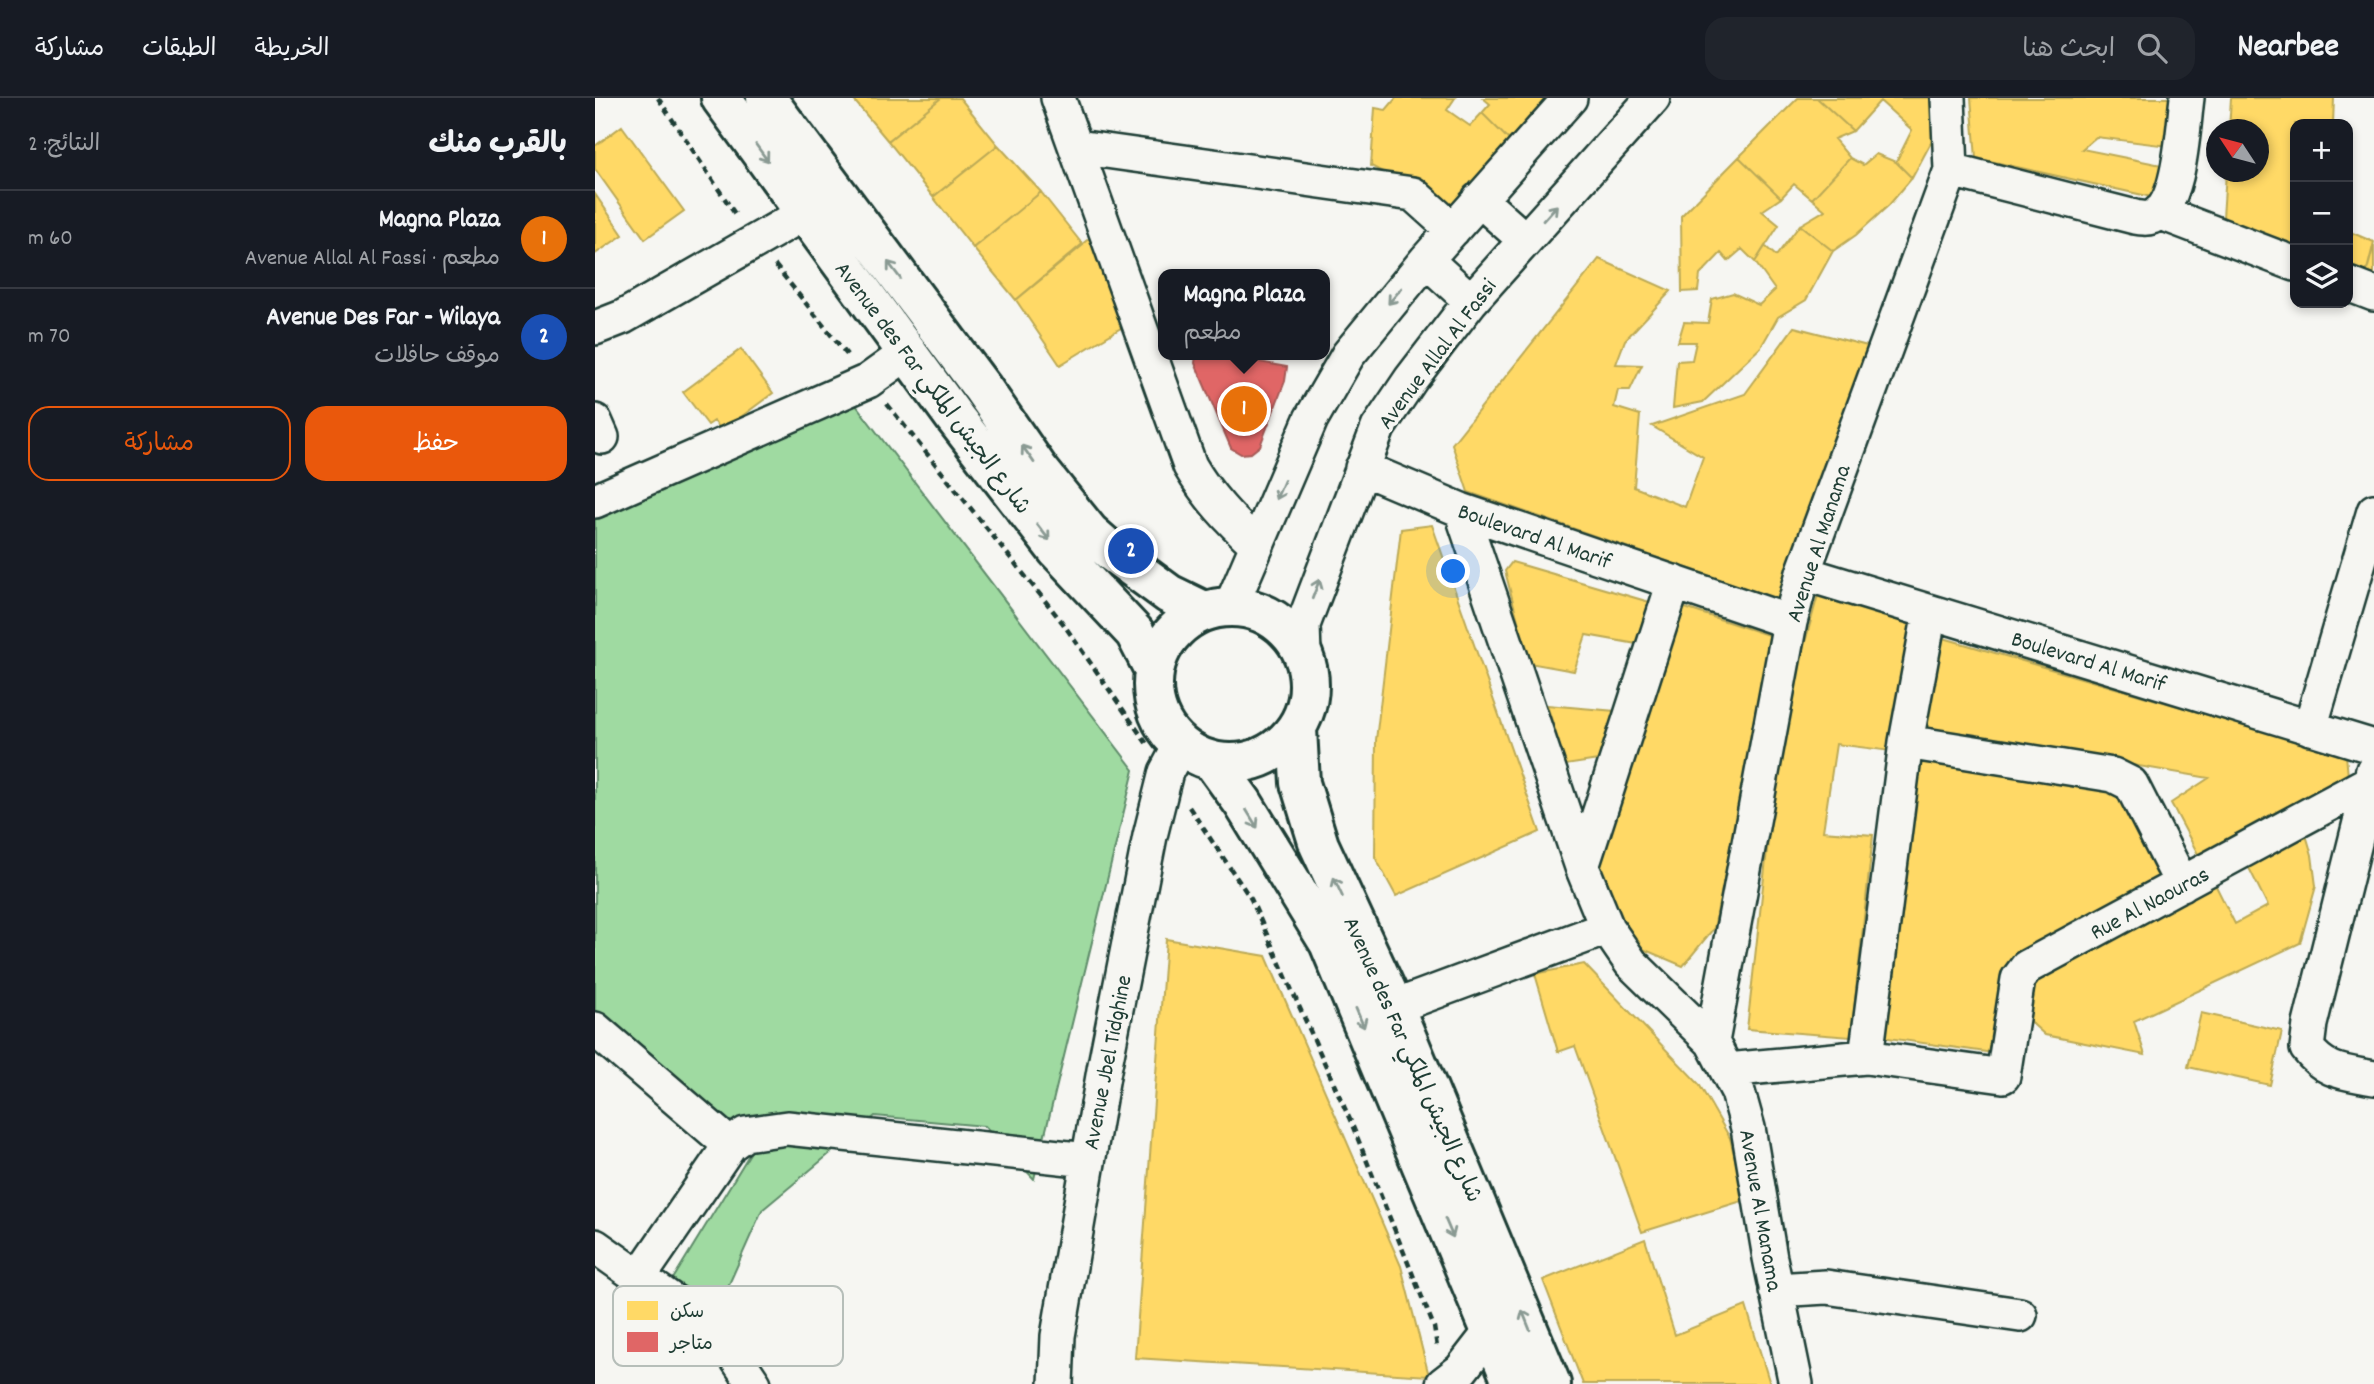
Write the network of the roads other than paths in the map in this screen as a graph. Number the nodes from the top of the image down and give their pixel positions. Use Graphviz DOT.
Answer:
graph roads {
  1 [pos="722,98"];
  2 [pos="766,98"];
  3 [pos="1058,98"];
  4 [pos="1570,98"];
  5 [pos="1653,98"];
  6 [pos="1948,98"];
  7 [pos="2187,98"];
  8 [pos="1077,147"];
  9 [pos="1951,170"];
  10 [pos="1479,199"];
  11 [pos="2159,212"];
  12 [pos="805,213"];
  13 [pos="1453,230"];
  14 [pos="1525,240"];
  15 [pos="1426,260"];
  16 [pos="2290,262"];
  17 [pos="2353,286"];
  18 [pos="2374,294"];
  19 [pos="1471,301"];
  20 [pos="595,328"];
  21 [pos="907,353"];
  22 [pos="1363,468"];
  23 [pos="595,501"];
  24 [pos="1461,510"];
  25 [pos="2374,512"];
  26 [pos="1256,544"];
  27 [pos="1803,573"];
  28 [pos="1674,582"];
  29 [pos="1217,609"];
  30 [pos="1930,612"];
  31 [pos="1790,622"];
  32 [pos="1304,655"];
  33 [pos="1154,670"];
  34 [pos="2311,728"];
  35 [pos="1297,729"];
  36 [pos="1906,741"];
  37 [pos="2374,747"];
  38 [pos="1173,759"];
  39 [pos="1214,762"];
  40 [pos="2372,774"];
  41 [pos="1582,867"];
  42 [pos="2182,884"];
  43 [pos="1607,928"];
  44 [pos="1394,1007"];
  45 [pos="595,1029"];
  46 [pos="1720,1056"];
  47 [pos="1866,1057"];
  48 [pos="2374,1078"];
  49 [pos="730,1145"];
  50 [pos="1088,1160"];
  51 [pos="595,1246"];
  52 [pos="640,1276"];
  53 [pos="654,1286"];
  54 [pos="1776,1290"];
  55 [pos="2020,1315"];
  56 [pos="1492,1330"];
  57 [pos="742,1366"];
  58 [pos="754,1384"];
  59 [pos="1055,1384"];
  60 [pos="1443,1384"];
  61 [pos="1513,1384"];
  62 [pos="1551,1384"];
  63 [pos="1796,1384"];
  1 -- 12 [label="main road, Avenue des Far شارع الجيش الملكي, one-way"];
  29 -- 2 [label="main road, Avenue des Far شارع الجيش الملكي, one-way"];
  3 -- 8 [label="street"];
  4 -- 10 [label="street"];
  14 -- 5 [label="street, Avenue Allal Al Fassi, one-way"];
  6 -- 9 [label="street, Avenue Al Manama"];
  7 -- 11 [label="street"];
  8 -- 13 [label="street"];
  8 -- 26 [label="street"];
  9 -- 11 [label="street"];
  9 -- 27 [label="street, Avenue Al Manama"];
  10 -- 13 [label="street"];
  10 -- 14 [label="street"];
  11 -- 16 [label="street"];
  12 -- 20 [label="street"];
  12 -- 21 [label="main road, Avenue des Far شارع الجيش الملكي"];
  13 -- 15 [label="street"];
  14 -- 19 [label="street, Avenue Allal Al Fassi"];
  15 -- 19 [label="street"];
  15 -- 26 [label="street, one-way"];
  17 -- 18 [label="street"];
  19 -- 22 [label="street, Avenue Allal Al Fassi"];
  21 -- 23 [label="street"];
  21 -- 33 [label="main road, Avenue des Far شارع الجيش الملكي, one-way"];
  22 -- 24 [label="street, Boulevard Al Marif"];
  32 -- 22 [label="street, Avenue Allal Al Fassi, one-way"];
  24 -- 28 [label="street, Boulevard Al Marif"];
  24 -- 41 [label="street, Avenue Al Manama"];
  25 -- 34 [label="street"];
  26 -- 29 [label="street"];
  27 -- 30 [label="street, Boulevard Al Marif"];
  27 -- 31 [label="street, Avenue Al Manama"];
  28 -- 31 [label="street, Boulevard Al Marif"];
  28 -- 41 [label="street"];
  29 -- 32 [label="main road"];
  29 -- 33 [label="main road"];
  30 -- 34 [label="street, Boulevard Al Marif"];
  30 -- 36 [label="street"];
  31 -- 46 [label="street, Avenue Al Manama"];
  32 -- 35 [label="main road"];
  33 -- 38 [label="main road"];
  34 -- 37 [label="street, Boulevard Al Marif"];
  35 -- 39 [label="main road"];
  44 -- 35 [label="main road, Avenue des Far شارع الجيش الملكي, one-way"];
  36 -- 42 [label="street"];
  36 -- 47 [label="street"];
  38 -- 39 [label="main road"];
  38 -- 50 [label="street, Avenue Jbel Tidghine"];
  39 -- 56 [label="main road, Avenue des Far شارع الجيش الملكي, one-way"];
  40 -- 42 [label="street, Rue Al Naouras"];
  40 -- 48 [label="street"];
  41 -- 43 [label="street, Avenue Al Manama"];
  42 -- 47 [label="street, Rue Al Naouras"];
  43 -- 44 [label="street"];
  43 -- 46 [label="street, Avenue Al Manama"];
  62 -- 44 [label="main road, Avenue des Far شارع الجيش الملكي, one-way"];
  45 -- 49 [label="street"];
  46 -- 47 [label="street"];
  46 -- 54 [label="street, Avenue Al Manama"];
  49 -- 50 [label="street"];
  49 -- 52 [label="street"];
  50 -- 59 [label="street, Avenue Jbel Tidghine"];
  51 -- 52 [label="street"];
  52 -- 53 [label="street"];
  54 -- 55 [label="street"];
  54 -- 63 [label="street, Avenue Al Manama"];
  56 -- 60 [label="street"];
  56 -- 61 [label="main road, Avenue des Far شارع الجيش الملكي"];
  57 -- 58 [label="street"];
}
